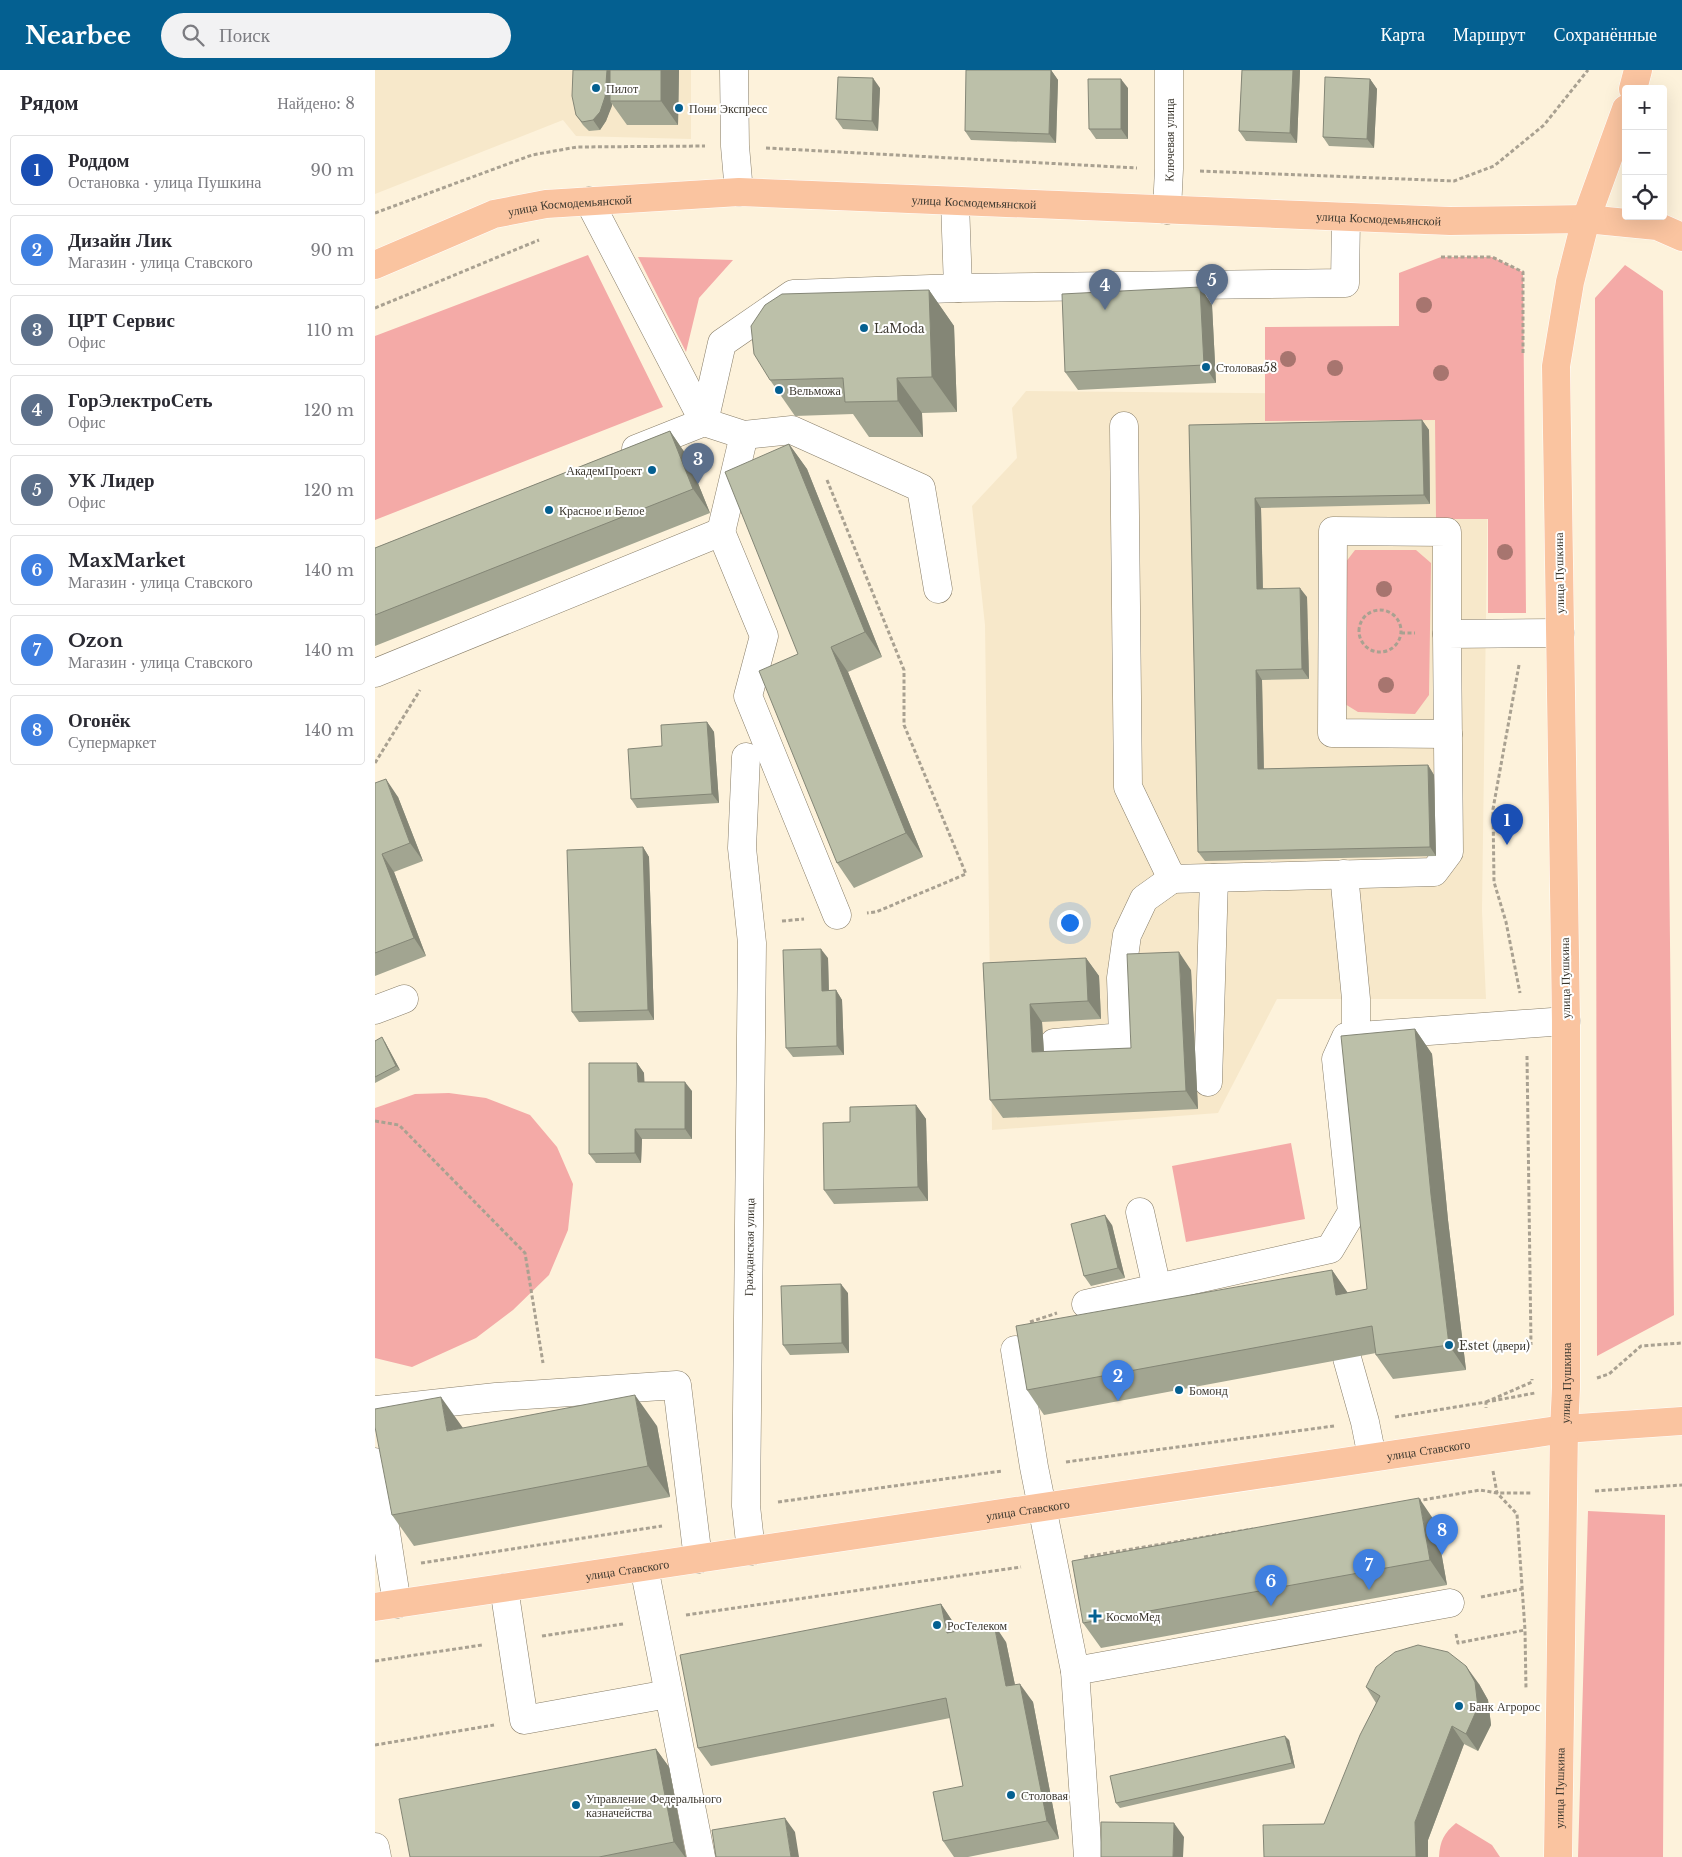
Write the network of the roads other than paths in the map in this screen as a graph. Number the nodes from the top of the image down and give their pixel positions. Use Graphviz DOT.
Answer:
graph roads {
  1 [pos="734,70"];
  2 [pos="1169,70"];
  3 [pos="1638,70"];
  4 [pos="1634,85"];
  5 [pos="1622,120"];
  6 [pos="739,192"];
  7 [pos="589,201"];
  8 [pos="955,202"];
  9 [pos="1167,210"];
  10 [pos="1346,218"];
  11 [pos="1586,219"];
  12 [pos="1682,237"];
  13 [pos="375,265"];
  14 [pos="957,288"];
  15 [pos="704,422"];
  16 [pos="1124,426"];
  17 [pos="744,435"];
  18 [pos="613,458"];
  19 [pos="721,532"];
  20 [pos="938,589"];
  21 [pos="1560,633"];
  22 [pos="1447,634"];
  23 [pos="375,673"];
  24 [pos="1447,734"];
  25 [pos="745,757"];
  26 [pos="1344,874"];
  27 [pos="1214,878"];
  28 [pos="1172,879"];
  29 [pos="837,915"];
  30 [pos="404,998"];
  31 [pos="375,1010"];
  32 [pos="1566,1021"];
  33 [pos="1356,1036"];
  34 [pos="1054,1042"];
  35 [pos="1208,1082"];
  36 [pos="1140,1212"];
  37 [pos="1330,1249"];
  38 [pos="1334,1278"];
  39 [pos="1157,1288"];
  40 [pos="1086,1304"];
  41 [pos="1015,1350"];
  42 [pos="1347,1358"];
  43 [pos="375,1410"];
  44 [pos="1682,1421"];
  45 [pos="1564,1428"];
  46 [pos="1372,1458"];
  47 [pos="375,1462"];
  48 [pos="1042,1507"];
  49 [pos="751,1551"];
  50 [pos="698,1559"];
  51 [pos="643,1567"];
  52 [pos="504,1588"];
  53 [pos="1449,1603"];
  54 [pos="386,1606"];
  55 [pos="1075,1671"];
  56 [pos="667,1694"];
  57 [pos="375,1847"];
  58 [pos="377,1857"];
  59 [pos="701,1857"];
  60 [pos="1088,1857"];
  61 [pos="1558,1857"];
  1 -- 6 [label="street"];
  2 -- 9 [label="street, Ключевая улица"];
  3 -- 4 [label="main road"];
  5 -- 11 [label="main road, улица Пушкина"];
  6 -- 7 [label="main road, улица Космодемьянской"];
  6 -- 8 [label="main road, улица Космодемьянской"];
  7 -- 13 [label="main road, улица Космодемьянской"];
  7 -- 15 [label="street"];
  8 -- 9 [label="main road, улица Космодемьянской"];
  8 -- 14 [label="street"];
  9 -- 10 [label="main road, улица Космодемьянской"];
  10 -- 11 [label="main road, улица Космодемьянской"];
  10 -- 14 [label="street"];
  11 -- 12 [label="main road, улица Космодемьянской"];
  11 -- 21 [label="main road, улица Пушкина"];
  14 -- 15 [label="street"];
  15 -- 17 [label="street"];
  15 -- 18 [label="street"];
  16 -- 28 [label="street"];
  17 -- 19 [label="street"];
  17 -- 20 [label="street"];
  19 -- 23 [label="street"];
  19 -- 29 [label="street"];
  21 -- 22 [label="street"];
  21 -- 32 [label="main road, улица Пушкина"];
  22 -- 24 [label="street"];
  22 -- 24 [label="street"];
  24 -- 26 [label="street"];
  25 -- 49 [label="street, Гражданская улица"];
  26 -- 27 [label="street"];
  26 -- 33 [label="street"];
  27 -- 28 [label="street"];
  27 -- 35 [label="street"];
  28 -- 34 [label="street"];
  30 -- 31 [label="street"];
  32 -- 33 [label="street"];
  32 -- 45 [label="main road, улица Пушкина"];
  33 -- 37 [label="street"];
  36 -- 39 [label="street"];
  37 -- 38 [label="street"];
  37 -- 39 [label="street"];
  39 -- 40 [label="street"];
  41 -- 48 [label="street"];
  42 -- 46 [label="street"];
  43 -- 50 [label="street"];
  44 -- 45 [label="main road, улица Ставского"];
  45 -- 46 [label="main road, улица Ставского"];
  45 -- 61 [label="main road, улица Пушкина"];
  46 -- 48 [label="main road, улица Ставского"];
  47 -- 54 [label="street"];
  48 -- 49 [label="main road, улица Ставского"];
  48 -- 55 [label="street"];
  49 -- 50 [label="main road, улица Ставского"];
  50 -- 51 [label="main road, улица Ставского"];
  51 -- 52 [label="main road, улица Ставского"];
  51 -- 56 [label="street"];
  52 -- 54 [label="main road, улица Ставского"];
  52 -- 56 [label="street"];
  53 -- 55 [label="street"];
  55 -- 60 [label="street"];
  56 -- 59 [label="street"];
  57 -- 58 [label="street"];
}
